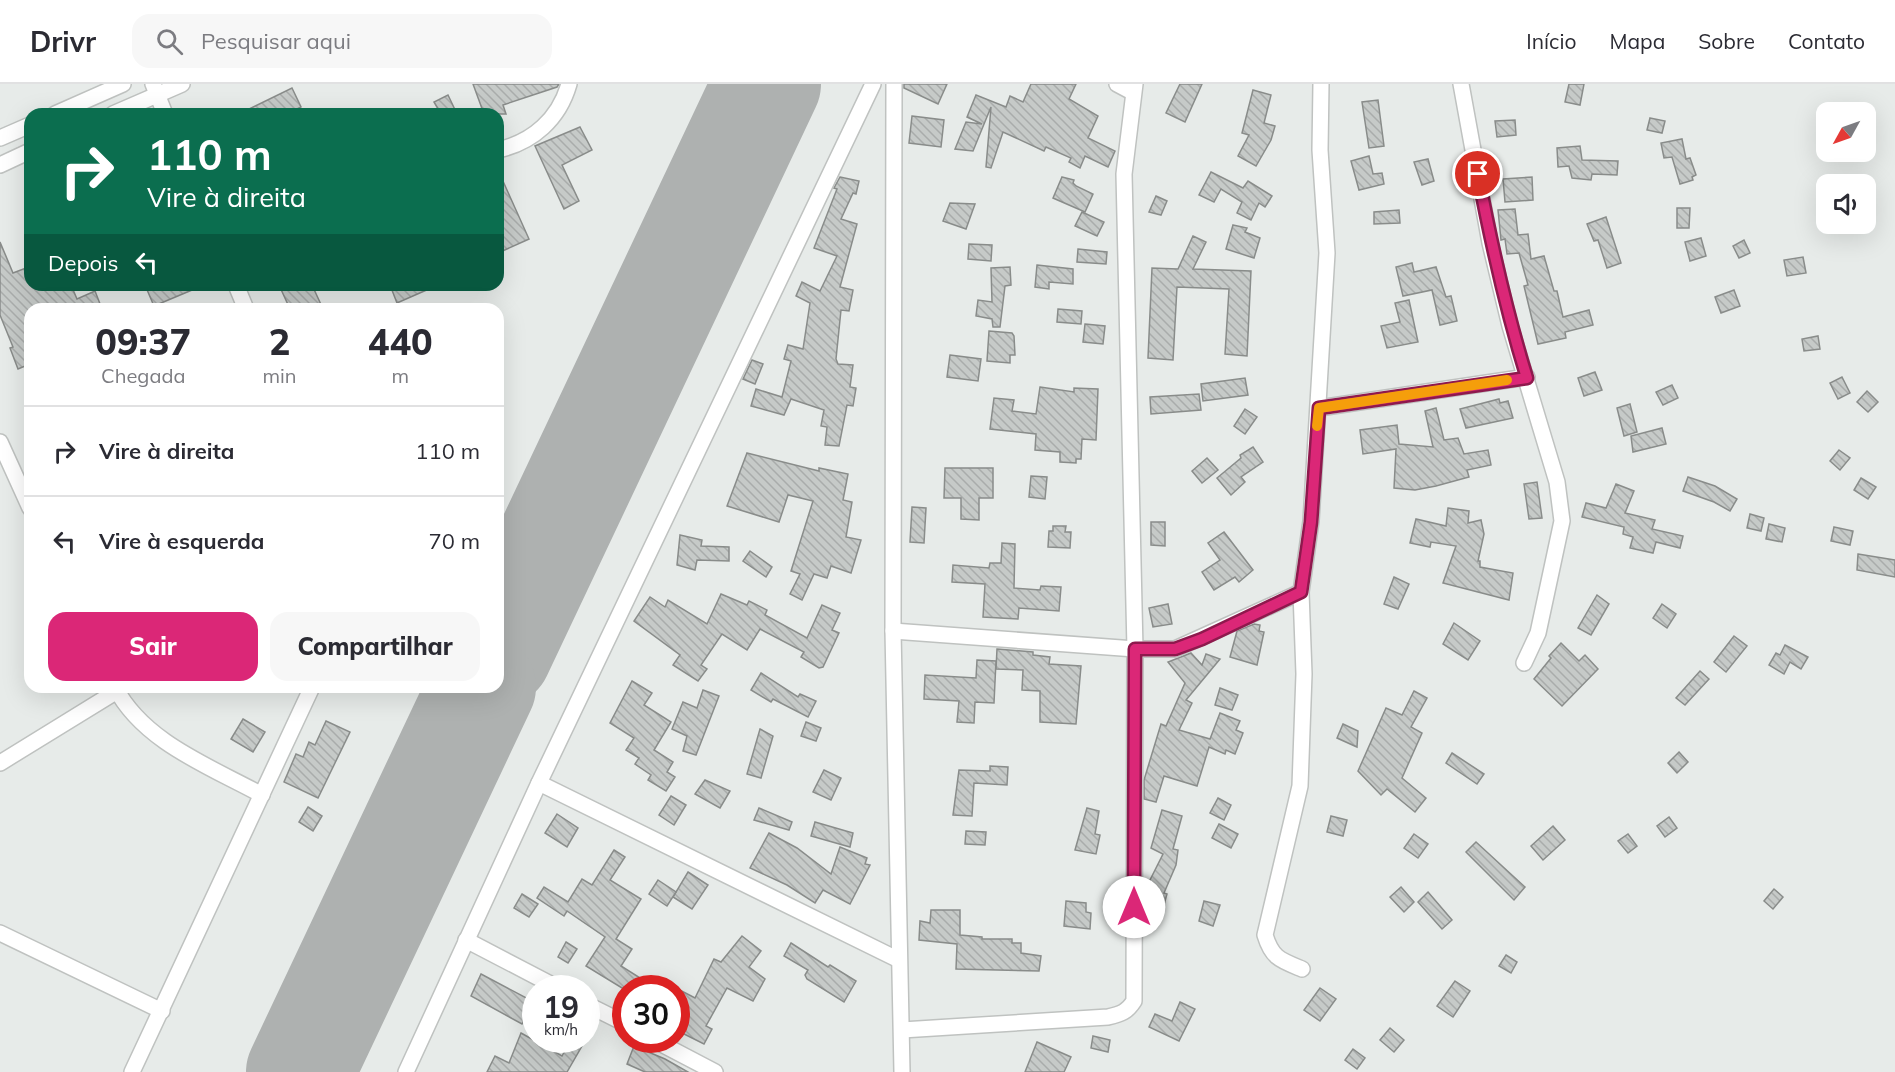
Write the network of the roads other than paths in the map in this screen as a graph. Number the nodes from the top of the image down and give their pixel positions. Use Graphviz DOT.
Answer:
graph roads {
  1 [pos="123,84"];
  2 [pos="182,84"];
  3 [pos="569,84"];
  4 [pos="873,84"];
  5 [pos="894,84"];
  6 [pos="1117,84"];
  7 [pos="1321,84"];
  8 [pos="1461,84"];
  9 [pos="1133,88"];
  10 [pos="155,89"];
  11 [pos="69,108"];
  12 [pos="123,108"];
  13 [pos="163,108"];
  14 [pos="24,128"];
  15 [pos="0,138"];
  16 [pos="504,148"];
  17 [pos="24,154"];
  18 [pos="0,165"];
  19 [pos="1527,378"];
  20 [pos="1319,408"];
  21 [pos="0,442"];
  22 [pos="24,495"];
  23 [pos="1301,592"];
  24 [pos="893,631"];
  25 [pos="1135,649"];
  26 [pos="1524,663"];
  27 [pos="110,693"];
  28 [pos="119,693"];
  29 [pos="309,693"];
  30 [pos="0,764"];
  31 [pos="539,783"];
  32 [pos="262,795"];
  33 [pos="0,933"];
  34 [pos="466,940"];
  35 [pos="899,960"];
  36 [pos="1302,969"];
  37 [pos="533,975"];
  38 [pos="162,1011"];
  39 [pos="902,1030"];
  40 [pos="679,1053"];
  41 [pos="132,1072"];
  42 [pos="406,1072"];
  43 [pos="715,1072"];
  44 [pos="902,1072"];
  1 -- 11 [label="street"];
  2 -- 10 [label="street"];
  3 -- 16 [label="street"];
  4 -- 31 [label="street"];
  5 -- 24 [label="street"];
  6 -- 9 [label="street"];
  7 -- 20 [label="street"];
  8 -- 19 [label="street"];
  9 -- 25 [label="street"];
  10 -- 12 [label="street"];
  10 -- 13 [label="street"];
  14 -- 15 [label="street"];
  17 -- 18 [label="street"];
  19 -- 20 [label="street"];
  19 -- 26 [label="street"];
  20 -- 23 [label="street"];
  21 -- 22 [label="street"];
  23 -- 25 [label="street"];
  23 -- 36 [label="street"];
  24 -- 25 [label="street"];
  24 -- 35 [label="street"];
  25 -- 39 [label="street"];
  27 -- 30 [label="street"];
  28 -- 32 [label="street"];
  29 -- 32 [label="street"];
  31 -- 34 [label="street"];
  31 -- 35 [label="street"];
  32 -- 38 [label="street"];
  33 -- 38 [label="street"];
  34 -- 37 [label="street"];
  34 -- 42 [label="street"];
  35 -- 39 [label="street"];
  38 -- 41 [label="street"];
  39 -- 44 [label="street"];
  40 -- 43 [label="street"];
}
